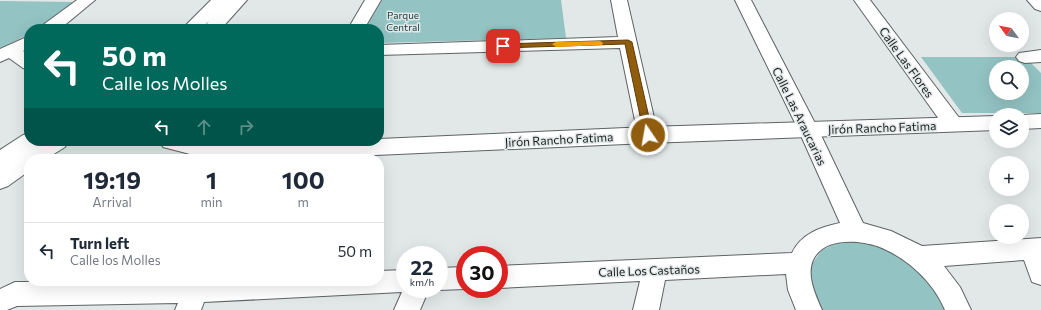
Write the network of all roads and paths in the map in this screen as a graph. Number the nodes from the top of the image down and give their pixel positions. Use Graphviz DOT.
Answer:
graph roads {
  1 [pos="87,0"];
  2 [pos="221,0"];
  3 [pos="239,0"];
  4 [pos="373,0"];
  5 [pos="619,0"];
  6 [pos="743,0"];
  7 [pos="862,0"];
  8 [pos="1035,0"];
  9 [pos="1041,6"];
  10 [pos="56,24"];
  11 [pos="196,24"];
  12 [pos="217,24"];
  13 [pos="359,24"];
  14 [pos="628,42"];
  15 [pos="24,44"];
  16 [pos="384,50"];
  17 [pos="6,54"];
  18 [pos="24,62"];
  19 [pos="1041,121"];
  20 [pos="1029,122"];
  21 [pos="989,123"];
  22 [pos="953,124"];
  23 [pos="808,129"];
  24 [pos="648,135"];
  25 [pos="384,143"];
  26 [pos="24,146"];
  27 [pos="50,146"];
  28 [pos="190,146"];
  29 [pos="279,146"];
  30 [pos="245,147"];
  31 [pos="38,154"];
  32 [pos="2,160"];
  33 [pos="24,163"];
  34 [pos="0,180"];
  35 [pos="856,233"];
  36 [pos="1037,248"];
  37 [pos="918,257"];
  38 [pos="800,263"];
  39 [pos="655,270"];
  40 [pos="1041,274"];
  41 [pos="508,276"];
  42 [pos="396,282"];
  43 [pos="384,283"];
  44 [pos="349,286"];
  45 [pos="412,298"];
  46 [pos="191,300"];
  47 [pos="0,301"];
  48 [pos="407,310"];
  49 [pos="646,310"];
  50 [pos="809,310"];
  51 [pos="958,310"];
  1 -- 10 [label="street"];
  2 -- 11 [label="street"];
  3 -- 12 [label="street"];
  4 -- 13 [label="street"];
  5 -- 14 [label="street"];
  6 -- 23 [label="street, Calle Las Araucarias"];
  7 -- 22 [label="street, Calle Las Flores"];
  8 -- 9 [label="street"];
  14 -- 16 [label="street"];
  14 -- 24 [label="street"];
  15 -- 17 [label="street"];
  17 -- 18 [label="street"];
  19 -- 20 [label="street"];
  21 -- 22 [label="street, Jirón Rancho Fatima"];
  22 -- 23 [label="street, Jirón Rancho Fatima"];
  23 -- 24 [label="street, Jirón Rancho Fatima"];
  23 -- 35 [label="street, Calle Las Araucarias"];
  24 -- 25 [label="street, Jirón Rancho Fatima"];
  26 -- 32 [label="street"];
  27 -- 31 [label="street"];
  28 -- 30 [label="street, Jirón Rancho Fatima"];
  29 -- 30 [label="street, Jirón Rancho Fatima"];
  33 -- 34 [label="street"];
  35 -- 37 [label="street"];
  35 -- 38 [label="street"];
  36 -- 37 [label="street"];
  36 -- 40 [label="street"];
  37 -- 51 [label="street"];
  38 -- 39 [label="street, Calle Los Castaños"];
  38 -- 50 [label="street"];
  39 -- 41 [label="street, Calle Los Castaños"];
  39 -- 49 [label="street"];
  42 -- 43 [label="street"];
  44 -- 46 [label="street"];
  45 -- 48 [label="street"];
  46 -- 47 [label="street"];
}
